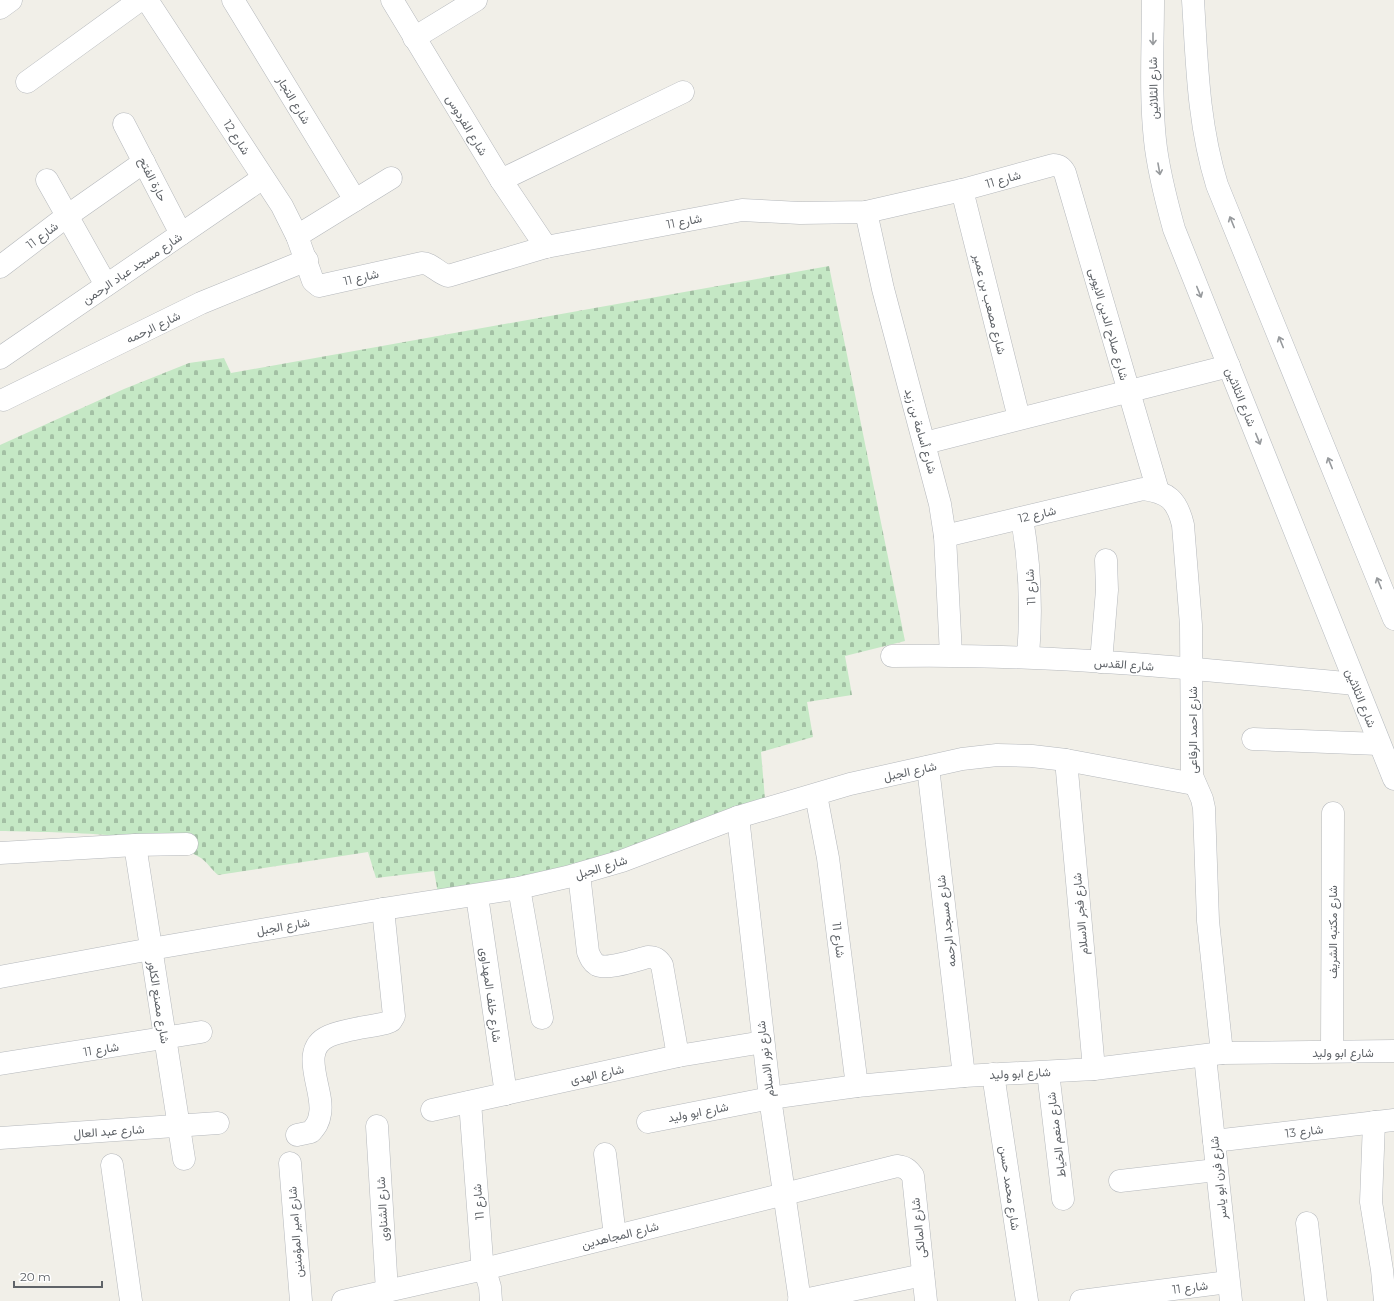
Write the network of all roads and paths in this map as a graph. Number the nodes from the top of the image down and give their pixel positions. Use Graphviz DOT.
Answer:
graph roads {
  1 [pos="11,0"];
  2 [pos="233,0"];
  3 [pos="392,0"];
  4 [pos="476,0"];
  5 [pos="1153,0"];
  6 [pos="1193,0"];
  7 [pos="137,1"];
  8 [pos="0,8"];
  9 [pos="414,38"];
  10 [pos="27,82"];
  11 [pos="683,92"];
  12 [pos="124,124"];
  13 [pos="144,162"];
  14 [pos="1053,165"];
  15 [pos="263,178"];
  16 [pos="391,178"];
  17 [pos="47,180"];
  18 [pos="501,180"];
  19 [pos="962,190"];
  20 [pos="355,200"];
  21 [pos="866,212"];
  22 [pos="67,216"];
  23 [pos="181,234"];
  24 [pos="297,236"];
  25 [pos="546,247"];
  26 [pos="307,260"];
  27 [pos="0,267"];
  28 [pos="318,284"];
  29 [pos="106,286"];
  30 [pos="0,358"];
  31 [pos="1229,366"];
  32 [pos="1129,390"];
  33 [pos="3,400"];
  34 [pos="1019,418"];
  35 [pos="924,443"];
  36 [pos="1158,491"];
  37 [pos="1022,518"];
  38 [pos="945,536"];
  39 [pos="1106,560"];
  40 [pos="1394,619"];
  41 [pos="951,655"];
  42 [pos="892,656"];
  43 [pos="1028,656"];
  44 [pos="1101,662"];
  45 [pos="1192,668"];
  46 [pos="1355,684"];
  47 [pos="1253,739"];
  48 [pos="1379,744"];
  49 [pos="1066,760"];
  50 [pos="928,767"];
  51 [pos="1394,779"];
  52 [pos="1194,784"];
  53 [pos="816,795"];
  54 [pos="1333,813"];
  55 [pos="738,817"];
  56 [pos="187,844"];
  57 [pos="135,845"];
  58 [pos="0,852"];
  59 [pos="579,874"];
  60 [pos="519,888"];
  61 [pos="477,896"];
  62 [pos="383,909"];
  63 [pos="151,949"];
  64 [pos="0,977"];
  65 [pos="542,1018"];
  66 [pos="201,1032"];
  67 [pos="165,1039"];
  68 [pos="763,1042"];
  69 [pos="1332,1051"];
  70 [pos="1394,1051"];
  71 [pos="1214,1055"];
  72 [pos="678,1056"];
  73 [pos="0,1064"];
  74 [pos="1094,1069"];
  75 [pos="1048,1072"];
  76 [pos="993,1074"];
  77 [pos="964,1076"];
  78 [pos="857,1086"];
  79 [pos="506,1094"];
  80 [pos="770,1098"];
  81 [pos="470,1102"];
  82 [pos="432,1110"];
  83 [pos="1384,1121"];
  84 [pos="648,1122"];
  85 [pos="218,1123"];
  86 [pos="179,1126"];
  87 [pos="377,1126"];
  88 [pos="297,1135"];
  89 [pos="0,1138"];
  90 [pos="1214,1141"];
  91 [pos="605,1154"];
  92 [pos="184,1159"];
  93 [pos="290,1163"];
  94 [pos="112,1166"];
  95 [pos="896,1166"];
  96 [pos="1216,1170"];
  97 [pos="1120,1181"];
  98 [pos="784,1194"];
  99 [pos="1063,1199"];
  100 [pos="1307,1223"];
  101 [pos="615,1236"];
  102 [pos="484,1269"];
  103 [pos="923,1275"];
  104 [pos="387,1291"];
  105 [pos="1229,1291"];
  106 [pos="131,1301"];
  107 [pos="301,1301"];
  108 [pos="343,1301"];
  109 [pos="491,1301"];
  110 [pos="799,1301"];
  111 [pos="926,1301"];
  112 [pos="1027,1301"];
  113 [pos="1081,1301"];
  114 [pos="1316,1301"];
  115 [pos="1385,1301"];
  1 -- 8 [label="street"];
  2 -- 20 [label="street, شارع التجار"];
  3 -- 9 [label="street, شارع الفردوس"];
  4 -- 9 [label="street"];
  5 -- 31 [label="street, شارع الثلاثين, one-way"];
  40 -- 6 [label="street, one-way"];
  7 -- 10 [label="street"];
  7 -- 15 [label="street, شارع 12"];
  9 -- 18 [label="street, شارع الفردوس"];
  11 -- 18 [label="street"];
  12 -- 13 [label="street, حارة الفتح"];
  13 -- 22 [label="street, شارع 11"];
  13 -- 23 [label="street, حارة الفتح"];
  14 -- 19 [label="street, شارع 11"];
  14 -- 32 [label="street, شارع صلاح الدين الايوبى"];
  15 -- 23 [label="street, شارع مسجد عباد الرحمن"];
  15 -- 24 [label="street, شارع 12"];
  16 -- 20 [label="street"];
  17 -- 22 [label="street"];
  18 -- 25 [label="street, شارع الفردوس"];
  19 -- 21 [label="street, شارع 11"];
  19 -- 34 [label="street, شارع مصعب بن عمير"];
  20 -- 24 [label="street"];
  21 -- 25 [label="street, شارع 11"];
  21 -- 35 [label="street, شارع أسامة بن زيد"];
  22 -- 27 [label="street, شارع 11"];
  22 -- 29 [label="street"];
  23 -- 29 [label="street, شارع مسجد عباد الرحمن"];
  24 -- 26 [label="street, شارع 12"];
  25 -- 28 [label="street, شارع 11"];
  26 -- 28 [label="street, شارع 12"];
  26 -- 33 [label="street, شارع الرحمه"];
  29 -- 30 [label="street, شارع مسجد عباد الرحمن"];
  31 -- 32 [label="street"];
  31 -- 46 [label="street, شارع الثلاثين, one-way"];
  32 -- 34 [label="street"];
  32 -- 36 [label="street, شارع صلاح الدين الايوبى"];
  34 -- 35 [label="street"];
  35 -- 38 [label="street, شارع أسامة بن زيد"];
  36 -- 37 [label="street, شارع 12"];
  36 -- 45 [label="street, شارع احمد الرفاعى"];
  37 -- 38 [label="street, شارع 12"];
  37 -- 43 [label="street, شارع 11"];
  38 -- 41 [label="street, شارع أسامة بن زيد"];
  39 -- 44 [label="street"];
  41 -- 42 [label="street, شارع القدس"];
  41 -- 43 [label="street, شارع القدس"];
  43 -- 44 [label="street, شارع القدس"];
  44 -- 45 [label="street, شارع القدس"];
  45 -- 46 [label="street, شارع القدس"];
  45 -- 52 [label="street, شارع احمد الرفاعى"];
  46 -- 48 [label="street, شارع الثلاثين"];
  47 -- 48 [label="street"];
  48 -- 51 [label="street, شارع الثلاثين"];
  49 -- 50 [label="street, شارع الجبل"];
  49 -- 52 [label="street, شارع الجبل"];
  49 -- 74 [label="street, شارع فجر الاسلام"];
  50 -- 53 [label="street, شارع الجبل"];
  50 -- 77 [label="street, شارع مسجد الرحمه"];
  52 -- 71 [label="street, شارع احمد الرفاعى"];
  53 -- 55 [label="street, شارع الجبل"];
  53 -- 78 [label="street, شارع 11"];
  54 -- 69 [label="street, شارع مكتبه الشريف"];
  55 -- 59 [label="street, شارع الجبل"];
  55 -- 68 [label="street, شارع نور الاسلام"];
  56 -- 57 [label="street"];
  57 -- 58 [label="street"];
  57 -- 63 [label="street, شارع مصنع الكلور"];
  59 -- 60 [label="street, شارع الجبل"];
  59 -- 72 [label="street"];
  60 -- 61 [label="street, شارع الجبل"];
  60 -- 65 [label="street"];
  61 -- 62 [label="street, شارع الجبل"];
  61 -- 79 [label="street, شارع خلف المهداوى"];
  62 -- 63 [label="street, شارع الجبل"];
  62 -- 88 [label="street"];
  63 -- 64 [label="street, شارع الجبل"];
  63 -- 67 [label="street, شارع مصنع الكلور"];
  66 -- 67 [label="street, شارع 11"];
  67 -- 73 [label="street, شارع 11"];
  67 -- 86 [label="street, شارع مصنع الكلور"];
  68 -- 72 [label="street, شارع الهدى"];
  68 -- 80 [label="street, شارع نور الاسلام"];
  69 -- 70 [label="street, شارع ابو وليد"];
  69 -- 71 [label="street, شارع ابو وليد"];
  71 -- 74 [label="street, شارع ابو وليد"];
  71 -- 90 [label="street, شارع فرن ابو ياسر"];
  72 -- 79 [label="street, شارع الهدى"];
  74 -- 75 [label="street, شارع ابو وليد"];
  75 -- 76 [label="street, شارع ابو وليد"];
  75 -- 99 [label="street, شارع منعم الخياط"];
  76 -- 77 [label="street, شارع ابو وليد"];
  76 -- 112 [label="street, شارع محمد حسن"];
  77 -- 78 [label="street, شارع ابو وليد"];
  78 -- 80 [label="street, شارع ابو وليد"];
  79 -- 81 [label="street, شارع الهدى"];
  80 -- 84 [label="street, شارع ابو وليد"];
  80 -- 98 [label="street, شارع نور الاسلام"];
  81 -- 82 [label="street, شارع الهدى"];
  81 -- 102 [label="street, شارع 11"];
  83 -- 90 [label="street, شارع 13"];
  83 -- 115 [label="street"];
  85 -- 86 [label="street, شارع عبد العال"];
  86 -- 89 [label="street, شارع عبد العال"];
  86 -- 92 [label="street, شارع مصنع الكلور"];
  87 -- 104 [label="street, شارع الشناوى"];
  90 -- 96 [label="street, شارع فرن ابو ياسر"];
  91 -- 101 [label="street"];
  93 -- 107 [label="street, شارع امير المؤمنين"];
  94 -- 106 [label="street"];
  95 -- 98 [label="street, شارع المجاهدين"];
  95 -- 103 [label="street, شارع المالكى"];
  96 -- 97 [label="street"];
  96 -- 105 [label="street, شارع فرن ابو ياسر"];
  98 -- 101 [label="street, شارع المجاهدين"];
  98 -- 110 [label="street, شارع نور الاسلام"];
  100 -- 114 [label="street"];
  101 -- 102 [label="street, شارع المجاهدين"];
  102 -- 104 [label="street, شارع المجاهدين"];
  102 -- 109 [label="street, شارع 11"];
  103 -- 110 [label="street"];
  103 -- 111 [label="street, شارع المالكى"];
  104 -- 108 [label="street, شارع المجاهدين"];
  105 -- 113 [label="street, شارع 11"];
}
